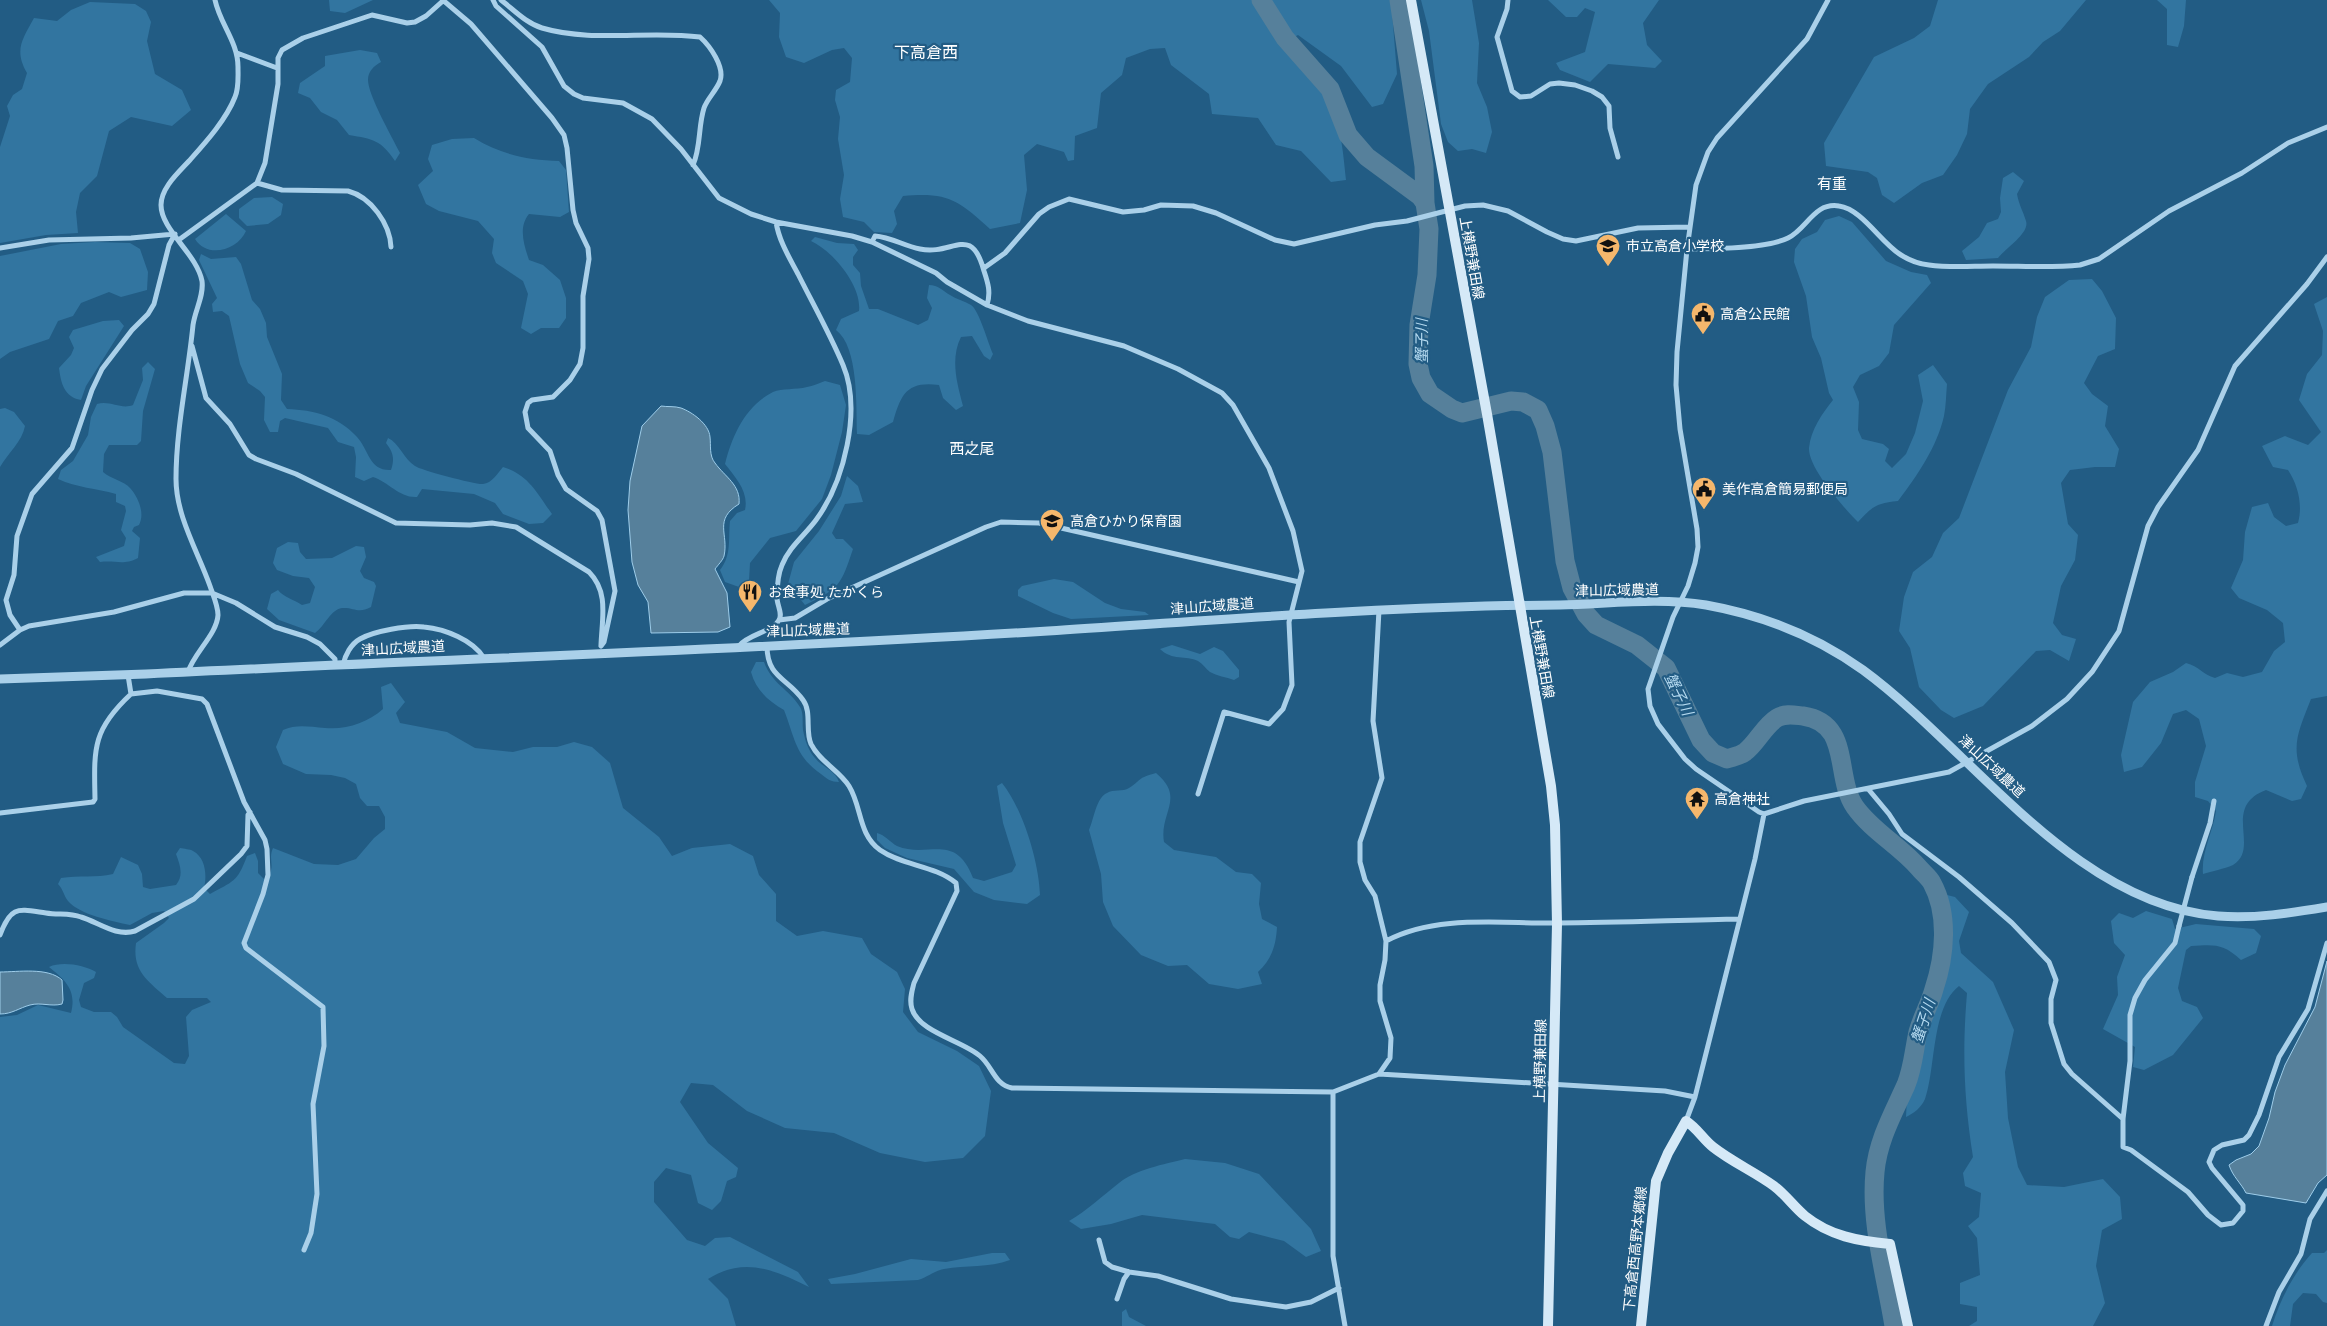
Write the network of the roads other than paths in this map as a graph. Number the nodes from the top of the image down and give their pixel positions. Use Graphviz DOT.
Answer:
graph roads {
  1 [pos="215,0"];
  2 [pos="493,0"];
  3 [pos="501,0"];
  4 [pos="1411,0"];
  5 [pos="1508,0"];
  6 [pos="1828,0"];
  7 [pos="444,1"];
  8 [pos="237,54"];
  9 [pos="277,68"];
  10 [pos="2327,126"];
  11 [pos="1618,157"];
  12 [pos="693,165"];
  13 [pos="256,183"];
  14 [pos="1450,210"];
  15 [pos="776,222"];
  16 [pos="1689,227"];
  17 [pos="175,234"];
  18 [pos="180,240"];
  19 [pos="872,242"];
  20 [pos="391,247"];
  21 [pos="0,248"];
  22 [pos="1687,250"];
  23 [pos="2327,257"];
  24 [pos="984,268"];
  25 [pos="987,305"];
  26 [pos="192,346"];
  27 [pos="1299,582"];
  28 [pos="212,593"];
  29 [pos="1679,602"];
  30 [pos="1519,605"];
  31 [pos="1379,610"];
  32 [pos="1290,615"];
  33 [pos="780,620"];
  34 [pos="20,630"];
  35 [pos="0,645"];
  36 [pos="739,646"];
  37 [pos="767,646"];
  38 [pos="601,650"];
  39 [pos="484,658"];
  40 [pos="339,665"];
  41 [pos="188,672"];
  42 [pos="128,675"];
  43 [pos="0,680"];
  44 [pos="131,694"];
  45 [pos="1968,763"];
  46 [pos="1869,790"];
  47 [pos="1198,794"];
  48 [pos="2214,801"];
  49 [pos="250,812"];
  50 [pos="0,813"];
  51 [pos="1764,814"];
  52 [pos="2327,907"];
  53 [pos="1740,919"];
  54 [pos="1557,924"];
  55 [pos="0,935"];
  56 [pos="1386,941"];
  57 [pos="2327,943"];
  58 [pos="1379,1074"];
  59 [pos="1553,1083"];
  60 [pos="1333,1092"];
  61 [pos="1695,1097"];
  62 [pos="2124,1119"];
  63 [pos="1686,1121"];
  64 [pos="2327,1191"];
  65 [pos="1099,1240"];
  66 [pos="304,1250"];
  67 [pos="1130,1272"];
  68 [pos="1339,1288"];
  69 [pos="1117,1299"];
  70 [pos="1345,1326"];
  71 [pos="1548,1326"];
  72 [pos="1640,1326"];
  73 [pos="1908,1326"];
  74 [pos="2266,1326"];
  1 -- 8 [label="street"];
  2 -- 12 [label="street"];
  3 -- 12 [label="street"];
  4 -- 14 [label="main road, 上横野兼田線"];
  5 -- 11 [label="street"];
  6 -- 16 [label="street"];
  7 -- 9 [label="street"];
  7 -- 38 [label="street"];
  8 -- 9 [label="street"];
  8 -- 17 [label="street"];
  9 -- 13 [label="street"];
  10 -- 22 [label="street"];
  12 -- 15 [label="street"];
  13 -- 18 [label="street"];
  13 -- 20 [label="street"];
  14 -- 16 [label="street"];
  14 -- 24 [label="street"];
  14 -- 30 [label="main road, 上横野兼田線"];
  15 -- 19 [label="street"];
  15 -- 33 [label="street"];
  16 -- 22 [label="street"];
  17 -- 18 [label="street"];
  17 -- 21 [label="street"];
  17 -- 34 [label="street"];
  18 -- 26 [label="street"];
  19 -- 24 [label="street"];
  19 -- 25 [label="street"];
  22 -- 29 [label="street"];
  23 -- 45 [label="street"];
  24 -- 25 [label="street"];
  25 -- 27 [label="street"];
  26 -- 28 [label="street"];
  26 -- 38 [label="street"];
  27 -- 32 [label="street"];
  27 -- 33 [label="street"];
  28 -- 34 [label="street"];
  28 -- 40 [label="street"];
  28 -- 41 [label="street"];
  29 -- 30 [label="street, 津山広域農道"];
  29 -- 45 [label="street, 津山広域農道"];
  29 -- 51 [label="street"];
  30 -- 31 [label="street, 津山広域農道"];
  30 -- 54 [label="main road, 上横野兼田線"];
  31 -- 32 [label="street, 津山広域農道"];
  31 -- 56 [label="street"];
  32 -- 37 [label="street, 津山広域農道"];
  32 -- 47 [label="street"];
  33 -- 36 [label="street"];
  34 -- 35 [label="street"];
  36 -- 37 [label="street, 津山広域農道"];
  36 -- 38 [label="street, 津山広域農道"];
  37 -- 60 [label="street"];
  38 -- 39 [label="street, 津山広域農道"];
  39 -- 40 [label="street, 津山広域農道"];
  39 -- 40 [label="street"];
  40 -- 41 [label="street, 津山広域農道"];
  41 -- 42 [label="street, 津山広域農道"];
  42 -- 43 [label="street, 津山広域農道"];
  42 -- 44 [label="street"];
  44 -- 49 [label="street"];
  44 -- 50 [label="street"];
  45 -- 46 [label="street"];
  45 -- 52 [label="street, 津山広域農道"];
  46 -- 51 [label="street"];
  46 -- 62 [label="street"];
  48 -- 62 [label="street, bridge"];
  49 -- 55 [label="street"];
  49 -- 66 [label="street"];
  51 -- 53 [label="street"];
  53 -- 54 [label="street"];
  53 -- 61 [label="street"];
  54 -- 56 [label="street"];
  54 -- 59 [label="main road, 上横野兼田線"];
  56 -- 58 [label="street"];
  57 -- 62 [label="street"];
  58 -- 59 [label="street"];
  58 -- 60 [label="street"];
  59 -- 61 [label="street"];
  59 -- 71 [label="main road, 上横野兼田線"];
  60 -- 68 [label="street"];
  61 -- 63 [label="street"];
  63 -- 72 [label="main road, 下高倉西高野本郷線"];
  63 -- 73 [label="main road"];
  64 -- 74 [label="street"];
  65 -- 67 [label="street"];
  67 -- 68 [label="street"];
  67 -- 69 [label="street"];
  68 -- 70 [label="street"];
}
